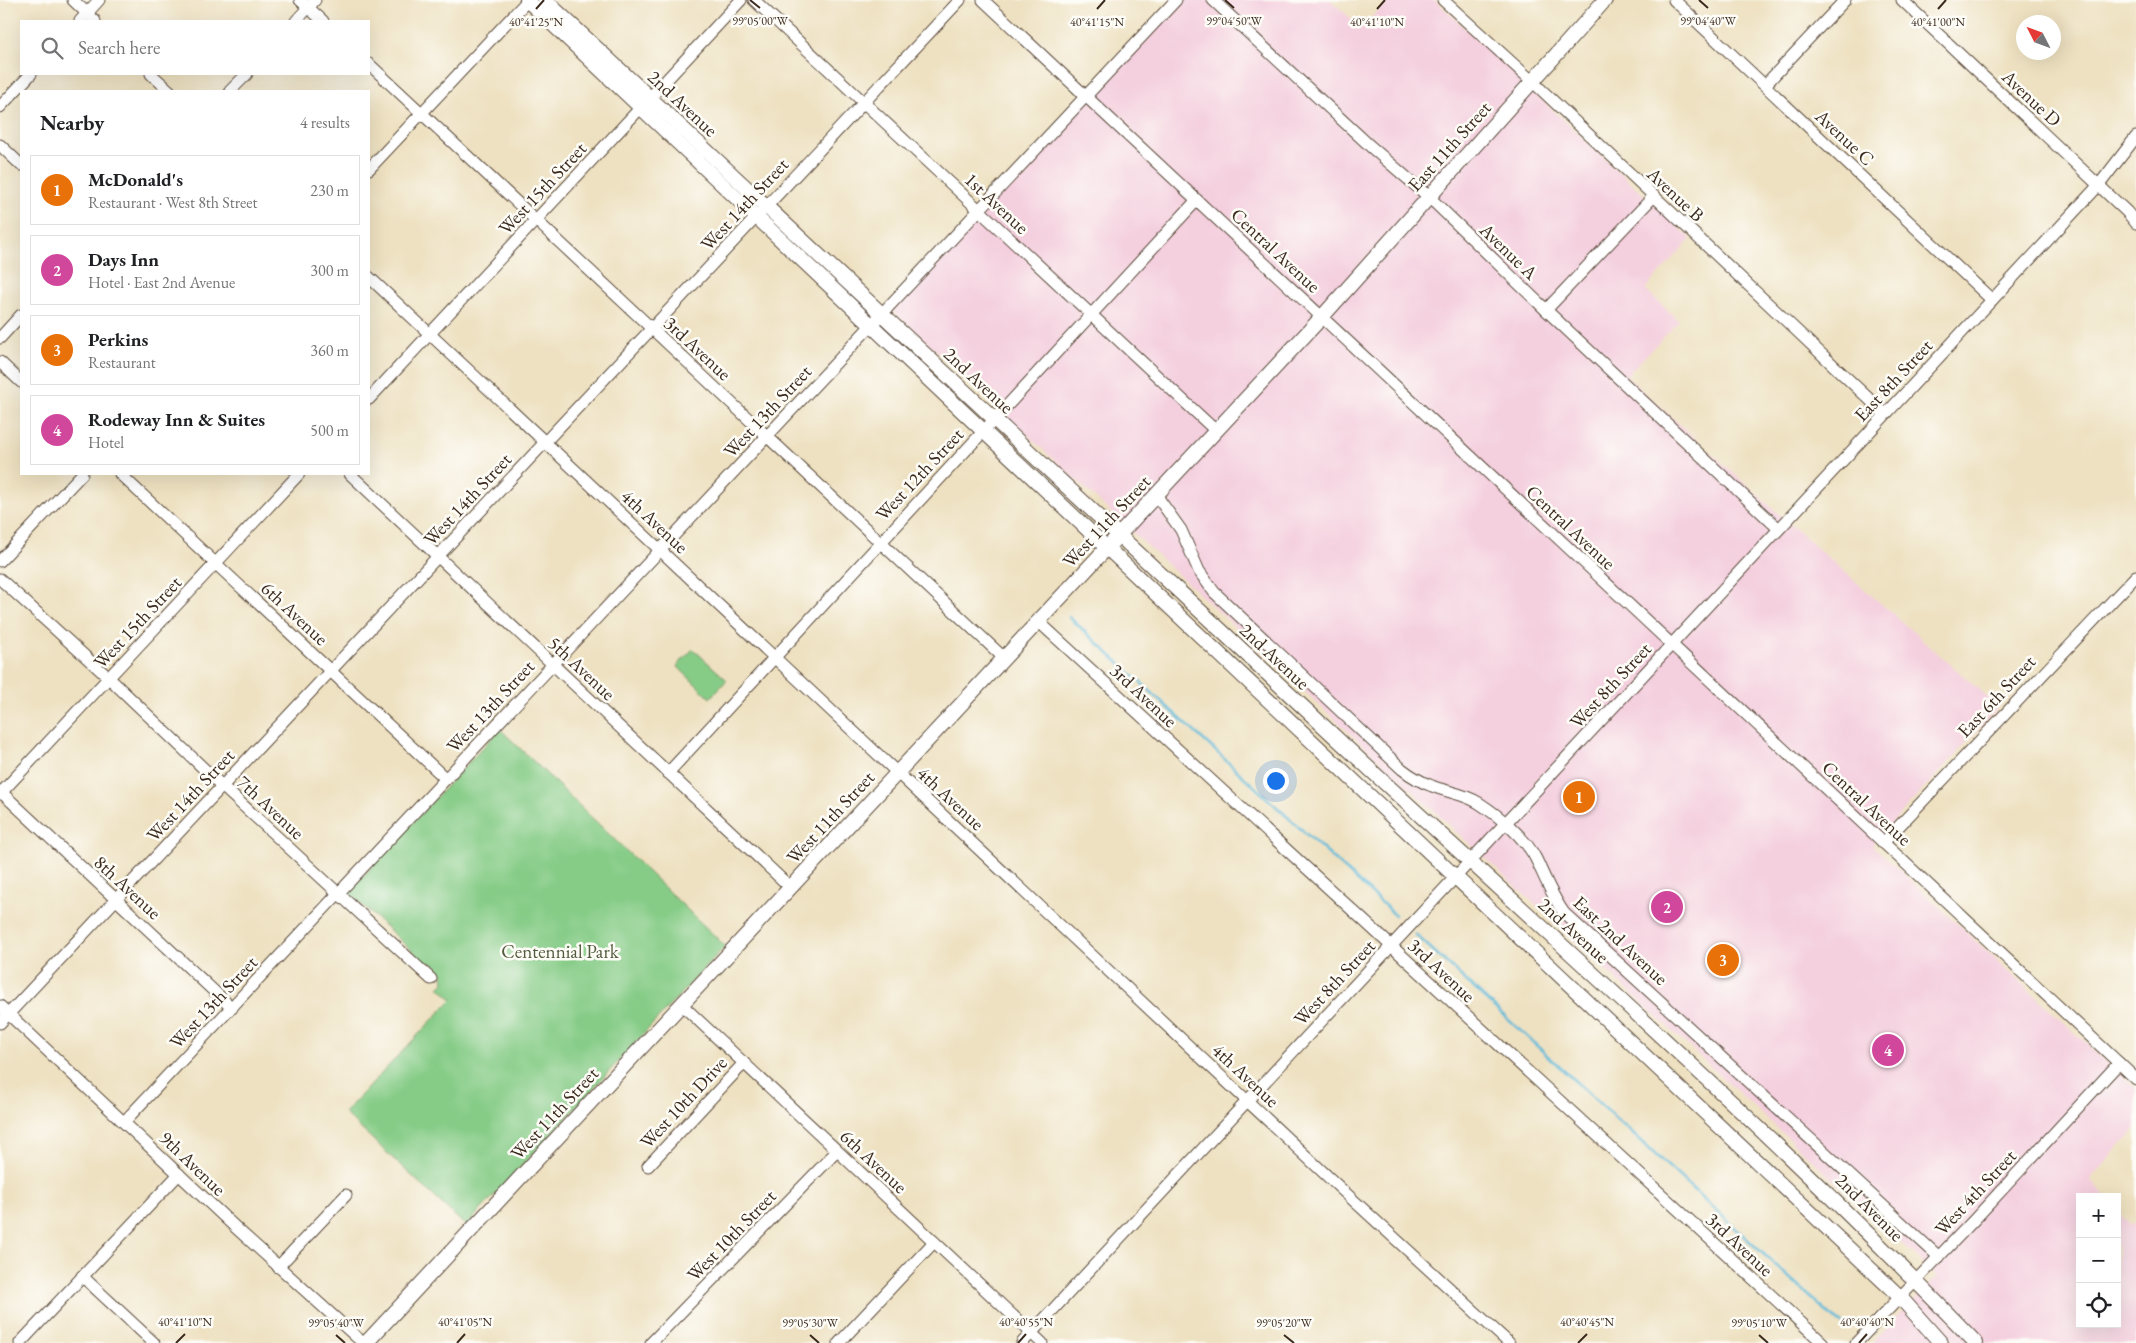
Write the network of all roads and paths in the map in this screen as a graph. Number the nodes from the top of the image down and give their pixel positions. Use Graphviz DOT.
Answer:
graph roads {
  1 [pos="73,0"];
  2 [pos="99,0"];
  3 [pos="527,0"];
  4 [pos="546,0"];
  5 [pos="741,0"];
  6 [pos="754,0"];
  7 [pos="960,0"];
  8 [pos="983,0"];
  9 [pos="1176,0"];
  10 [pos="1213,0"];
  11 [pos="1443,0"];
  12 [pos="1605,0"];
  13 [pos="1674,0"];
  14 [pos="1845,0"];
  15 [pos="1902,0"];
  16 [pos="308,2"];
  17 [pos="87,19"];
  18 [pos="297,20"];
  19 [pos="322,20"];
  20 [pos="370,65"];
  21 [pos="30,75"];
  22 [pos="153,75"];
  23 [pos="246,75"];
  24 [pos="1532,81"];
  25 [pos="1765,85"];
  26 [pos="169,90"];
  27 [pos="231,90"];
  28 [pos="1086,96"];
  29 [pos="645,103"];
  30 [pos="864,103"];
  31 [pos="0,106"];
  32 [pos="421,113"];
  33 [pos="2136,137"];
  34 [pos="0,145"];
  35 [pos="20,164"];
  36 [pos="370,168"];
  37 [pos="2099,186"];
  38 [pos="1429,197"];
  39 [pos="1653,197"];
  40 [pos="1196,200"];
  41 [pos="979,210"];
  42 [pos="761,212"];
  43 [pos="536,220"];
  44 [pos="2136,223"];
  45 [pos="370,278"];
  46 [pos="1992,300"];
  47 [pos="1546,310"];
  48 [pos="1091,314"];
  49 [pos="20,316"];
  50 [pos="1322,317"];
  51 [pos="877,319"];
  52 [pos="652,329"];
  53 [pos="430,334"];
  54 [pos="0,338"];
  55 [pos="0,362"];
  56 [pos="20,381"];
  57 [pos="370,398"];
  58 [pos="1885,414"];
  59 [pos="993,420"];
  60 [pos="983,431"];
  61 [pos="1216,431"];
  62 [pos="767,436"];
  63 [pos="545,442"];
  64 [pos="81,475"];
  65 [pos="121,475"];
  66 [pos="298,475"];
  67 [pos="351,475"];
  68 [pos="1156,495"];
  69 [pos="1779,528"];
  70 [pos="1118,536"];
  71 [pos="880,542"];
  72 [pos="1107,548"];
  73 [pos="660,550"];
  74 [pos="438,556"];
  75 [pos="0,561"];
  76 [pos="216,563"];
  77 [pos="2136,576"];
  78 [pos="0,579"];
  79 [pos="1038,621"];
  80 [pos="1672,644"];
  81 [pos="775,657"];
  82 [pos="1004,658"];
  83 [pos="553,665"];
  84 [pos="331,671"];
  85 [pos="109,678"];
  86 [pos="668,772"];
  87 [pos="898,772"];
  88 [pos="446,779"];
  89 [pos="222,786"];
  90 [pos="0,793"];
  91 [pos="1505,824"];
  92 [pos="1883,843"];
  93 [pos="1470,861"];
  94 [pos="1456,877"];
  95 [pos="790,887"];
  96 [pos="339,894"];
  97 [pos="116,900"];
  98 [pos="1391,946"];
  99 [pos="430,979"];
  100 [pos="681,1004"];
  101 [pos="232,1008"];
  102 [pos="3,1014"];
  103 [pos="744,1063"];
  104 [pos="2119,1063"];
  105 [pos="2136,1079"];
  106 [pos="1248,1100"];
  107 [pos="124,1122"];
  108 [pos="837,1151"];
  109 [pos="648,1166"];
  110 [pos="179,1174"];
  111 [pos="346,1195"];
  112 [pos="934,1242"];
  113 [pos="1939,1257"];
  114 [pos="278,1267"];
  115 [pos="82,1276"];
  116 [pos="1916,1281"];
  117 [pos="1900,1297"];
  118 [pos="1032,1333"];
  119 [pos="20,1343"];
  120 [pos="154,1343"];
  121 [pos="364,1343"];
  122 [pos="651,1343"];
  123 [pos="839,1343"];
  124 [pos="1022,1343"];
  125 [pos="1042,1343"];
  126 [pos="1509,1343"];
  127 [pos="1823,1343"];
  128 [pos="1856,1343"];
  129 [pos="1941,1343"];
  130 [pos="1976,1343"];
  1 -- 17 [label="street"];
  2 -- 17 [label="street"];
  3 -- 29 [label="main road, 2nd Avenue"];
  3 -- 32 [label="street"];
  4 -- 29 [label="main road, 2nd Avenue"];
  5 -- 29 [label="street, West 15th Street"];
  6 -- 30 [label="street, 1st Avenue"];
  7 -- 30 [label="street, West 14th Street"];
  8 -- 28 [label="street, Central Avenue"];
  9 -- 28 [label="street, West 13th Street"];
  10 -- 38 [label="street, Avenue A"];
  11 -- 24 [label="street, Avenue B"];
  12 -- 24 [label="main road, East 11th Street"];
  13 -- 25 [label="street, Avenue C"];
  14 -- 25 [label="street"];
  15 -- 37 [label="street, Avenue D"];
  16 -- 18 [label="street"];
  16 -- 19 [label="street"];
  20 -- 32 [label="street, 3rd Avenue"];
  21 -- 31 [label="street"];
  22 -- 26 [label="street"];
  23 -- 27 [label="street"];
  24 -- 38 [label="main road, East 11th Street"];
  24 -- 39 [label="street, Avenue B"];
  25 -- 46 [label="street, Avenue C"];
  28 -- 40 [label="street, Central Avenue"];
  28 -- 41 [label="street, West 13th Street"];
  29 -- 42 [label="main road, 2nd Avenue"];
  29 -- 43 [label="street, West 15th Street"];
  30 -- 41 [label="street, 1st Avenue"];
  30 -- 42 [label="street, West 14th Street"];
  32 -- 36 [label="street"];
  32 -- 43 [label="street, 3rd Avenue"];
  33 -- 37 [label="street, East 8th Street"];
  34 -- 35 [label="street"];
  37 -- 44 [label="street, Avenue D"];
  37 -- 46 [label="street, East 8th Street"];
  38 -- 47 [label="street, Avenue A"];
  38 -- 50 [label="main road, East 11th Street"];
  39 -- 47 [label="street"];
  39 -- 58 [label="street, Avenue B"];
  40 -- 48 [label="street, West 12th Street"];
  40 -- 50 [label="street, Central Avenue"];
  41 -- 48 [label="street, 1st Avenue"];
  41 -- 51 [label="street, West 13th Street"];
  42 -- 51 [label="main road, 2nd Avenue"];
  42 -- 52 [label="street, West 14th Street"];
  43 -- 52 [label="street, 3rd Avenue"];
  43 -- 53 [label="street, West 15th Street"];
  45 -- 53 [label="street, 4th Avenue"];
  46 -- 58 [label="street, East 8th Street"];
  47 -- 69 [label="street, Avenue A"];
  48 -- 59 [label="street, West 12th Street"];
  48 -- 61 [label="street, 1st Avenue"];
  49 -- 54 [label="street"];
  50 -- 61 [label="main road, West 11th Street"];
  50 -- 80 [label="street, Central Avenue"];
  51 -- 59 [label="main road, 2nd Avenue"];
  51 -- 60 [label="main road, 2nd Avenue"];
  51 -- 62 [label="street, West 13th Street"];
  52 -- 62 [label="street, 3rd Avenue"];
  52 -- 63 [label="street, West 14th Street"];
  53 -- 57 [label="street, West 15th Street"];
  53 -- 63 [label="street, 4th Avenue"];
  55 -- 56 [label="street"];
  58 -- 69 [label="street, East 8th Street"];
  59 -- 60 [label="street, West 12th Street"];
  59 -- 70 [label="main road, 2nd Avenue"];
  60 -- 71 [label="street, West 12th Street"];
  60 -- 72 [label="main road, 2nd Avenue"];
  61 -- 68 [label="main road, West 11th Street"];
  62 -- 71 [label="street, 3rd Avenue"];
  62 -- 73 [label="street, West 13th Street"];
  63 -- 73 [label="street, 4th Avenue"];
  63 -- 74 [label="street, West 14th Street"];
  64 -- 75 [label="street"];
  65 -- 76 [label="street, 6th Avenue"];
  66 -- 76 [label="street, West 15th Street"];
  67 -- 74 [label="street, 5th Avenue"];
  68 -- 70 [label="main road, West 11th Street"];
  68 -- 91 [label="street, East 2nd Avenue"];
  69 -- 80 [label="street, East 8th Street"];
  70 -- 72 [label="main road, West 11th Street"];
  70 -- 93 [label="main road, 2nd Avenue"];
  71 -- 81 [label="street, West 12th Street"];
  71 -- 82 [label="street, 3rd Avenue"];
  72 -- 79 [label="main road, West 11th Street"];
  72 -- 94 [label="main road, 2nd Avenue"];
  73 -- 81 [label="street, 4th Avenue"];
  73 -- 83 [label="street, West 13th Street"];
  74 -- 83 [label="street, 5th Avenue"];
  74 -- 84 [label="street, West 14th Street"];
  76 -- 84 [label="street, 6th Avenue"];
  76 -- 85 [label="street, West 15th Street"];
  77 -- 92 [label="street, East 6th Street"];
  78 -- 85 [label="street, 7th Avenue"];
  79 -- 82 [label="main road, West 11th Street"];
  79 -- 98 [label="street, 3rd Avenue"];
  80 -- 91 [label="street, West 8th Street"];
  80 -- 92 [label="street, Central Avenue"];
  81 -- 86 [label="street, West 12th Street"];
  81 -- 87 [label="street, 4th Avenue"];
  82 -- 87 [label="main road, West 11th Street"];
  83 -- 86 [label="street, 5th Avenue"];
  83 -- 88 [label="street, West 13th Street"];
  84 -- 88 [label="street, 6th Avenue"];
  84 -- 89 [label="street, West 14th Street"];
  85 -- 89 [label="street, 7th Avenue"];
  85 -- 90 [label="street, West 15th Street"];
  86 -- 95 [label="street, 5th Avenue"];
  87 -- 95 [label="main road, West 11th Street"];
  87 -- 106 [label="street, 4th Avenue"];
  88 -- 96 [label="street, West 13th Street"];
  89 -- 96 [label="street, 7th Avenue"];
  89 -- 97 [label="street, West 14th Street"];
  90 -- 97 [label="street, 8th Avenue"];
  91 -- 93 [label="street, West 8th Street"];
  91 -- 113 [label="street, East 2nd Avenue"];
  92 -- 104 [label="street, Central Avenue"];
  93 -- 94 [label="street, West 8th Street"];
  93 -- 116 [label="main road, 2nd Avenue"];
  94 -- 98 [label="street, West 8th Street"];
  94 -- 117 [label="main road, 2nd Avenue"];
  95 -- 100 [label="main road, West 11th Street"];
  96 -- 99 [label="street, 7th Avenue"];
  96 -- 101 [label="street, West 13th Street"];
  97 -- 101 [label="street, 8th Avenue"];
  97 -- 102 [label="street, West 14th Street"];
  98 -- 106 [label="street, West 8th Street"];
  98 -- 127 [label="street, 3rd Avenue"];
  100 -- 103 [label="street, 6th Avenue"];
  100 -- 121 [label="main road, West 11th Street"];
  101 -- 107 [label="street, West 13th Street"];
  102 -- 107 [label="street, 9th Avenue"];
  103 -- 108 [label="street, 6th Avenue"];
  103 -- 109 [label="street, West 10th Drive"];
  104 -- 105 [label="street, Central Avenue"];
  104 -- 113 [label="street, West 4th Street"];
  106 -- 118 [label="street, West 8th Street"];
  106 -- 126 [label="street, 4th Avenue"];
  107 -- 110 [label="street, 9th Avenue"];
  108 -- 112 [label="street, 6th Avenue"];
  108 -- 122 [label="street, West 10th Street"];
  110 -- 114 [label="street, 9th Avenue"];
  110 -- 115 [label="street"];
  111 -- 114 [label="street"];
  112 -- 118 [label="street, 6th Avenue"];
  112 -- 123 [label="street"];
  113 -- 116 [label="street, West 4th Street"];
  114 -- 121 [label="street, 9th Avenue"];
  115 -- 119 [label="street"];
  115 -- 120 [label="street"];
  116 -- 117 [label="street, West 4th Street"];
  116 -- 130 [label="main road, 2nd Avenue"];
  117 -- 128 [label="street, West 4th Street"];
  117 -- 129 [label="main road, 2nd Avenue"];
  118 -- 124 [label="street, West 8th Street"];
  118 -- 125 [label="street, 6th Avenue"];
}
